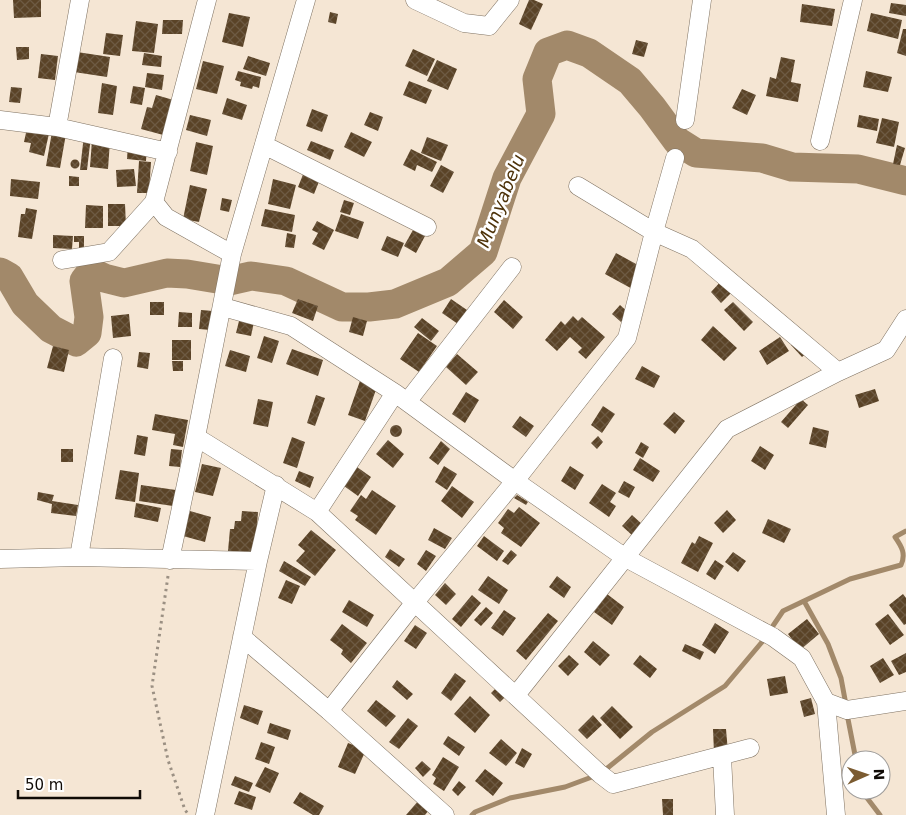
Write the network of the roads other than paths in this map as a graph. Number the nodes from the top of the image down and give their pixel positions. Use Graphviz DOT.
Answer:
graph roads {
  1 [pos="80,0"];
  2 [pos="207,0"];
  3 [pos="306,0"];
  4 [pos="414,0"];
  5 [pos="510,0"];
  6 [pos="702,0"];
  7 [pos="854,0"];
  8 [pos="0,120"];
  9 [pos="685,120"];
  10 [pos="57,127"];
  11 [pos="820,141"];
  12 [pos="264,145"];
  13 [pos="168,152"];
  14 [pos="676,158"];
  15 [pos="578,186"];
  16 [pos="154,202"];
  17 [pos="427,227"];
  18 [pos="654,232"];
  19 [pos="232,254"];
  20 [pos="62,260"];
  21 [pos="512,267"];
  22 [pos="223,302"];
  23 [pos="906,319"];
  24 [pos="113,358"];
  25 [pos="838,372"];
  26 [pos="401,397"];
  27 [pos="196,437"];
  28 [pos="515,481"];
  29 [pos="276,485"];
  30 [pos="317,512"];
  31 [pos="624,557"];
  32 [pos="79,558"];
  33 [pos="0,559"];
  34 [pos="170,560"];
  35 [pos="258,561"];
  36 [pos="415,602"];
  37 [pos="242,637"];
  38 [pos="516,695"];
  39 [pos="906,701"];
  40 [pos="826,702"];
  41 [pos="329,711"];
  42 [pos="750,748"];
  43 [pos="722,757"];
  44 [pos="205,815"];
  45 [pos="444,815"];
  46 [pos="725,815"];
  47 [pos="836,815"];
  1 -- 10 [label="street"];
  2 -- 13 [label="street"];
  3 -- 12 [label="street"];
  4 -- 5 [label="street"];
  6 -- 9 [label="street"];
  7 -- 11 [label="street"];
  8 -- 10 [label="street"];
  10 -- 13 [label="street"];
  12 -- 17 [label="street"];
  12 -- 19 [label="street"];
  13 -- 16 [label="street"];
  14 -- 18 [label="street"];
  15 -- 18 [label="street"];
  16 -- 19 [label="street"];
  16 -- 20 [label="street"];
  18 -- 25 [label="street"];
  18 -- 28 [label="street"];
  19 -- 22 [label="street"];
  21 -- 26 [label="street"];
  22 -- 26 [label="street"];
  22 -- 27 [label="street"];
  23 -- 25 [label="street"];
  24 -- 32 [label="street"];
  25 -- 31 [label="street"];
  26 -- 28 [label="street"];
  26 -- 30 [label="street"];
  27 -- 29 [label="street"];
  27 -- 34 [label="street"];
  28 -- 31 [label="street"];
  28 -- 36 [label="street"];
  29 -- 30 [label="street"];
  29 -- 35 [label="street"];
  30 -- 36 [label="street"];
  31 -- 38 [label="street"];
  31 -- 40 [label="street"];
  32 -- 33 [label="street"];
  32 -- 34 [label="street"];
  34 -- 35 [label="street"];
  35 -- 37 [label="street"];
  36 -- 38 [label="street"];
  36 -- 41 [label="street"];
  37 -- 41 [label="street"];
  37 -- 44 [label="street"];
  38 -- 43 [label="street"];
  39 -- 40 [label="street"];
  40 -- 47 [label="street"];
  41 -- 45 [label="street"];
  42 -- 43 [label="street"];
  43 -- 46 [label="street"];
}
